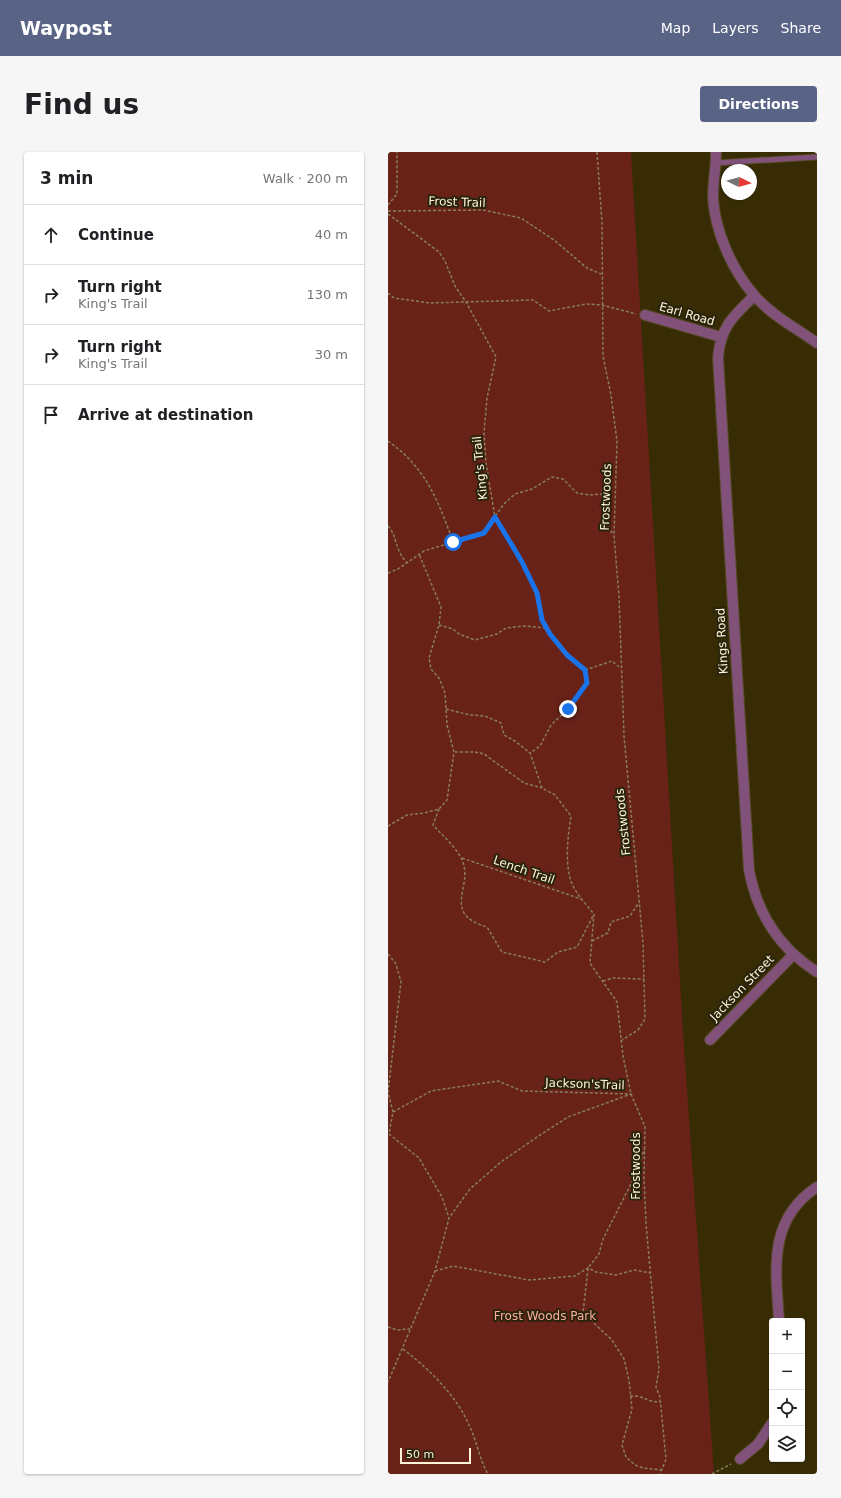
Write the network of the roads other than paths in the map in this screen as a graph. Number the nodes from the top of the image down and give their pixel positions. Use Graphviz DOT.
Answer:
graph roads {
  1 [pos="716,152"];
  2 [pos="814,155"];
  3 [pos="715,163"];
  4 [pos="754,296"];
  5 [pos="645,315"];
  6 [pos="721,337"];
  7 [pos="817,343"];
  8 [pos="793,955"];
  9 [pos="817,972"];
  10 [pos="710,1040"];
  11 [pos="817,1187"];
  12 [pos="779,1318"];
  13 [pos="770,1426"];
  14 [pos="740,1459"];
  1 -- 3 [label="street"];
  2 -- 3 [label="lane"];
  3 -- 4 [label="street"];
  4 -- 6 [label="street, Kings Road"];
  4 -- 7 [label="street"];
  5 -- 6 [label="street, Earl Road"];
  6 -- 8 [label="street, Kings Road"];
  8 -- 9 [label="street, Kings Road"];
  8 -- 10 [label="street, Jackson Street"];
  11 -- 12 [label="street"];
  13 -- 14 [label="street"];
}
